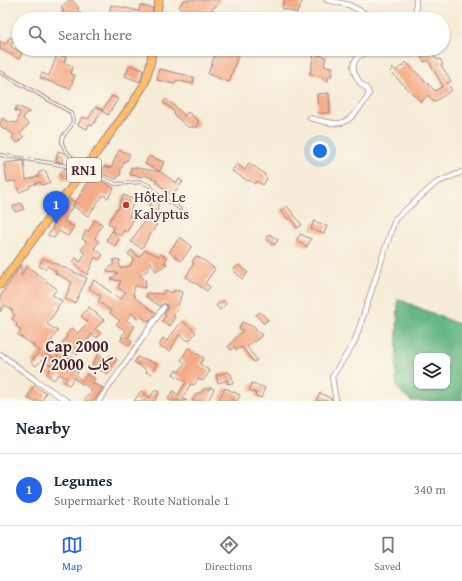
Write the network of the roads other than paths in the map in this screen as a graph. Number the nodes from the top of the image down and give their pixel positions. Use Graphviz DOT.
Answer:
graph roads {
  1 [pos="159,0"];
  2 [pos="327,0"];
  3 [pos="416,0"];
  4 [pos="157,12"];
  5 [pos="362,12"];
  6 [pos="416,12"];
  7 [pos="151,56"];
  8 [pos="359,56"];
  9 [pos="0,72"];
  10 [pos="310,118"];
  11 [pos="0,155"];
  12 [pos="84,170"];
  13 [pos="462,172"];
  14 [pos="180,209"];
  15 [pos="0,285"];
  16 [pos="164,308"];
  17 [pos="0,354"];
  18 [pos="67,401"];
  19 [pos="99,401"];
  20 [pos="336,401"];
  1 -- 4 [label="main road"];
  2 -- 5 [label="street"];
  3 -- 6 [label="street"];
  7 -- 12 [label="main road, RN1"];
  8 -- 10 [label="street"];
  9 -- 12 [label="lane"];
  11 -- 12 [label="lane"];
  12 -- 14 [label="lane"];
  12 -- 15 [label="main road, RN1"];
  13 -- 20 [label="street"];
  16 -- 19 [label="street"];
  17 -- 18 [label="street"];
}
